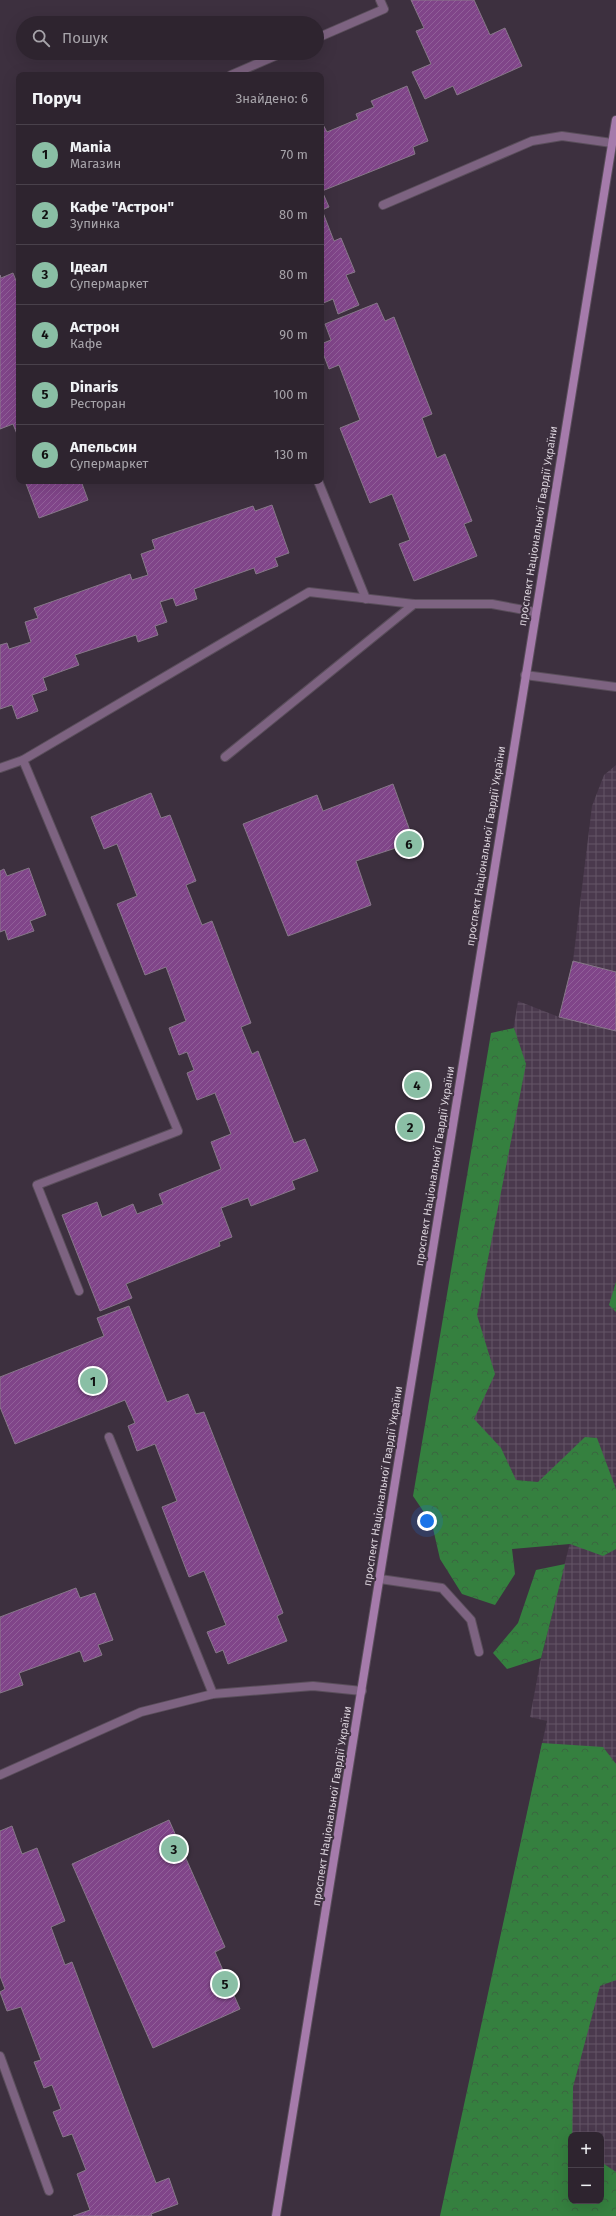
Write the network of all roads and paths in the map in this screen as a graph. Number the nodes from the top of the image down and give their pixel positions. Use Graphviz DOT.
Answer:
graph roads {
  1 [pos="380,0"];
  2 [pos="324,35"];
  3 [pos="266,60"];
  4 [pos="238,72"];
  5 [pos="616,120"];
  6 [pos="612,143"];
  7 [pos="383,205"];
  8 [pos="319,484"];
  9 [pos="366,599"];
  10 [pos="414,604"];
  11 [pos="535,612"];
  12 [pos="525,676"];
  13 [pos="616,687"];
  14 [pos="225,757"];
  15 [pos="23,760"];
  16 [pos="0,768"];
  17 [pos="79,1291"];
  18 [pos="109,1437"];
  19 [pos="380,1579"];
  20 [pos="479,1652"];
  21 [pos="362,1691"];
  22 [pos="213,1694"];
  23 [pos="0,1775"];
  24 [pos="0,2056"];
  25 [pos="49,2191"];
  26 [pos="276,2216"];
  1 -- 2 [label="street"];
  3 -- 4 [label="street"];
  5 -- 6 [label="street, проспект Національної Гвардії України"];
  6 -- 7 [label="street"];
  6 -- 11 [label="street, проспект Національної Гвардії України"];
  8 -- 9 [label="street"];
  9 -- 10 [label="street"];
  9 -- 15 [label="street"];
  10 -- 11 [label="street"];
  10 -- 14 [label="street"];
  11 -- 12 [label="street, проспект Національної Гвардії України"];
  12 -- 13 [label="street"];
  12 -- 19 [label="street, проспект Національної Гвардії України"];
  15 -- 16 [label="street"];
  15 -- 17 [label="street"];
  18 -- 22 [label="street"];
  19 -- 20 [label="street"];
  19 -- 21 [label="street, проспект Національної Гвардії України"];
  21 -- 22 [label="street"];
  21 -- 26 [label="street, проспект Національної Гвардії України"];
  22 -- 23 [label="street"];
  24 -- 25 [label="street"];
}
